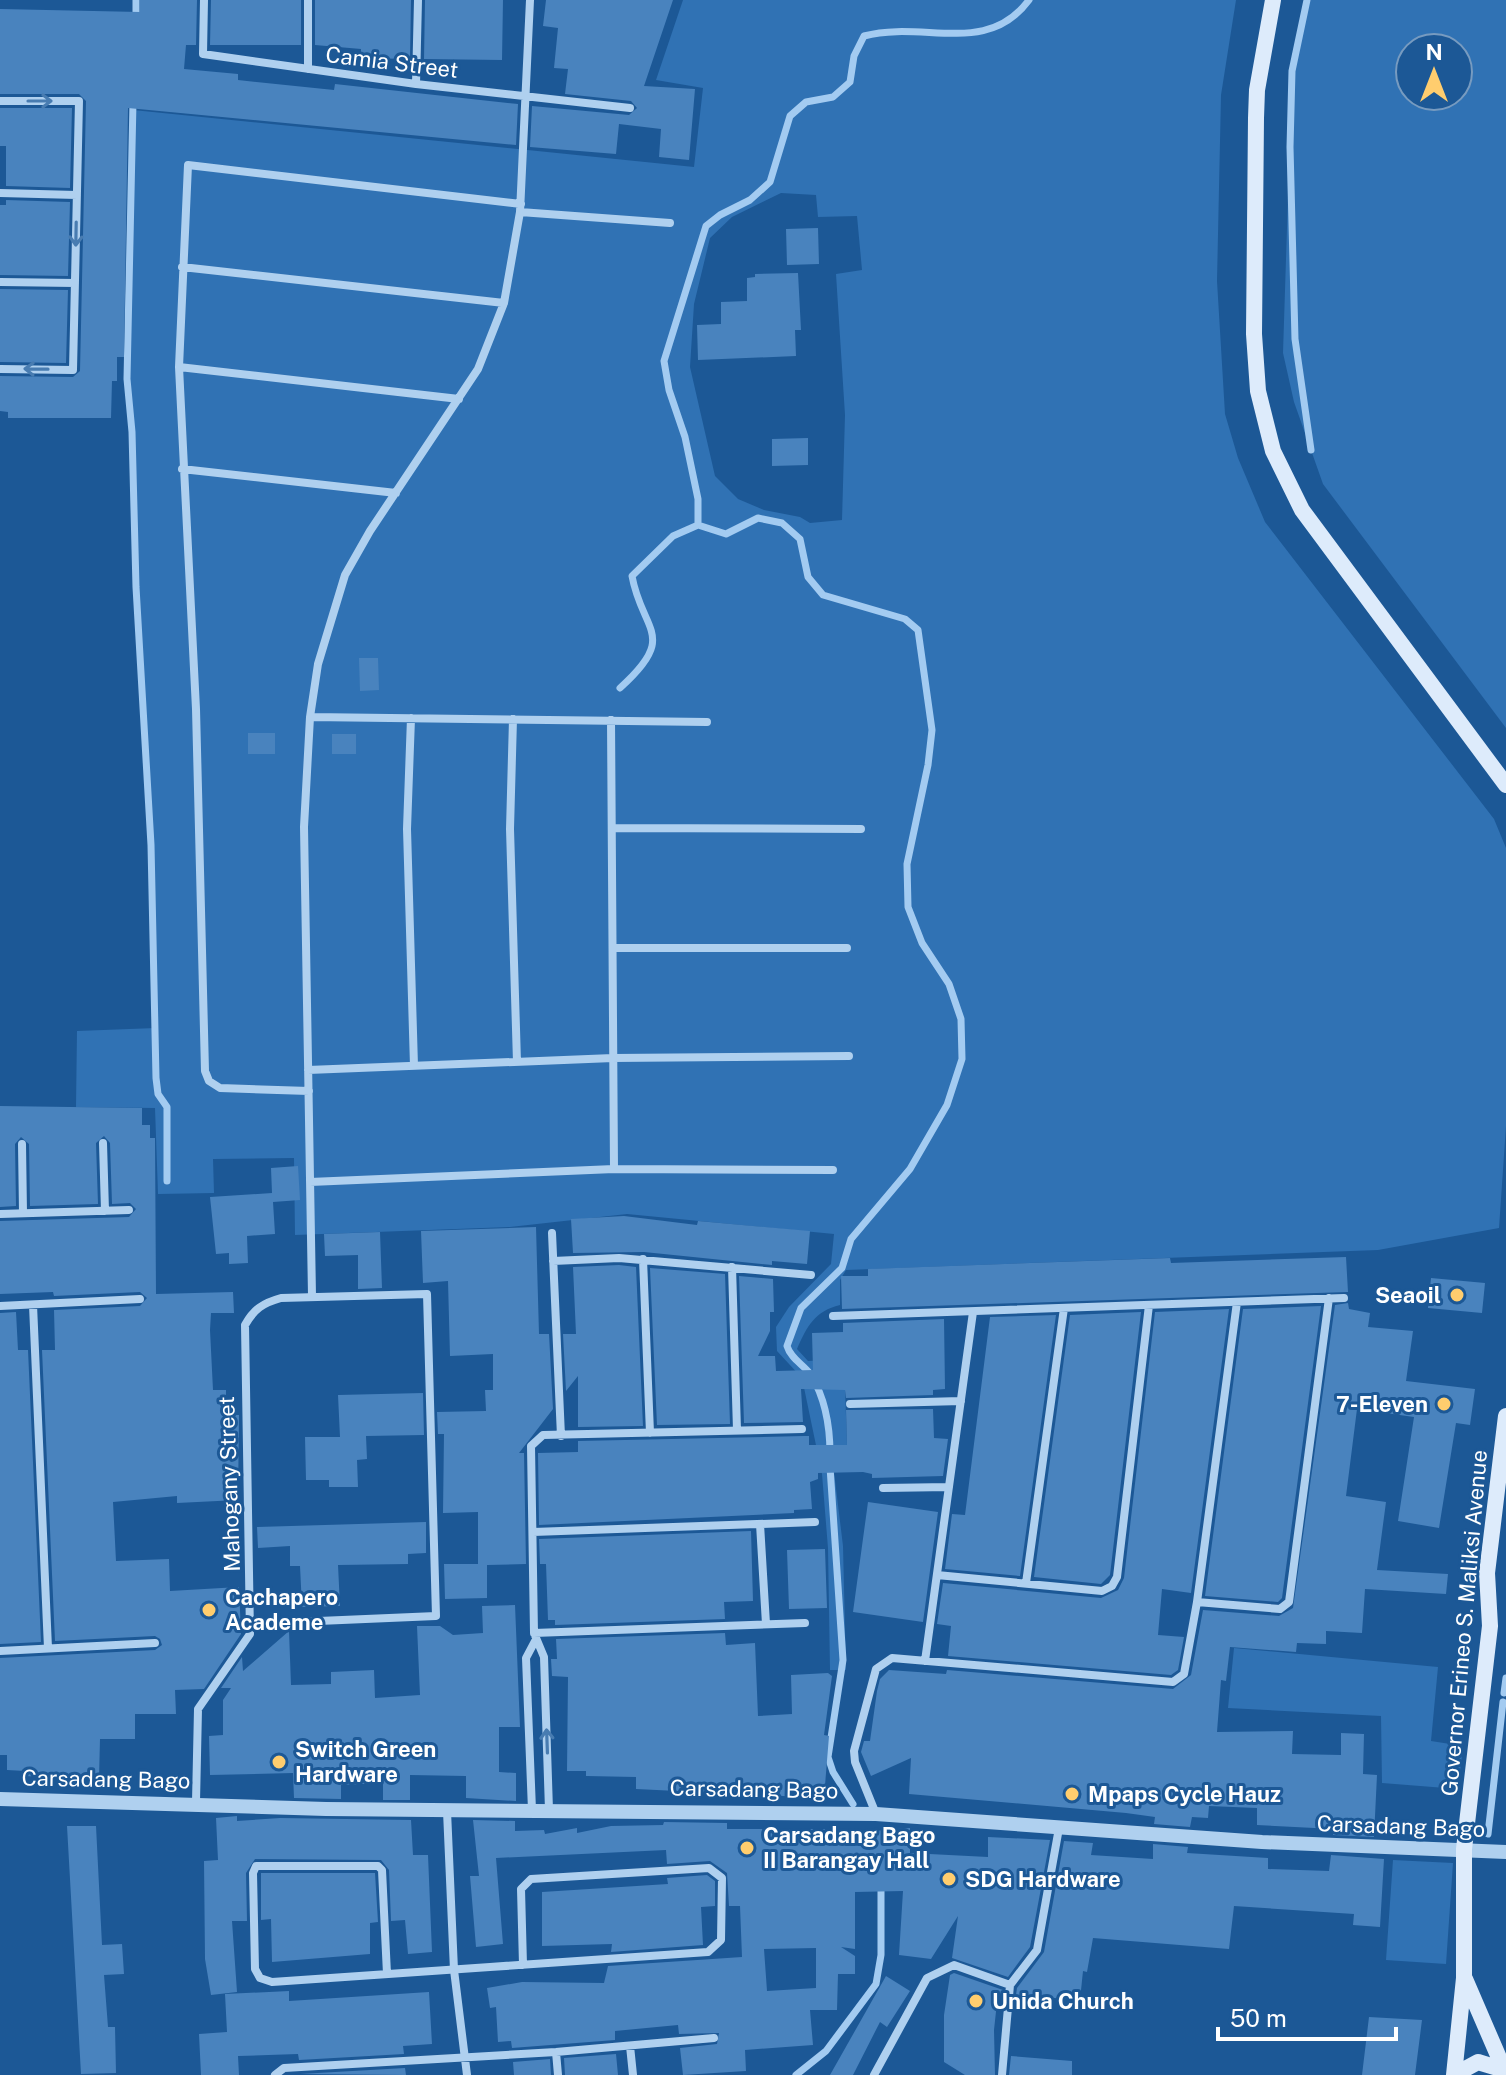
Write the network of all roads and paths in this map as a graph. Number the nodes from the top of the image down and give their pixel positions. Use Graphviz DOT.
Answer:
graph roads {
  1 [pos="204,0"];
  2 [pos="308,0"];
  3 [pos="418,0"];
  4 [pos="530,0"];
  5 [pos="1273,0"];
  6 [pos="308,69"];
  7 [pos="416,84"];
  8 [pos="526,96"];
  9 [pos="0,101"];
  10 [pos="630,108"];
  11 [pos="0,193"];
  12 [pos="77,195"];
  13 [pos="520,208"];
  14 [pos="670,223"];
  15 [pos="182,267"];
  16 [pos="0,282"];
  17 [pos="75,283"];
  18 [pos="504,303"];
  19 [pos="179,367"];
  20 [pos="0,369"];
  21 [pos="459,399"];
  22 [pos="182,469"];
  23 [pos="396,493"];
  24 [pos="310,717"];
  25 [pos="411,718"];
  26 [pos="513,719"];
  27 [pos="611,720"];
  28 [pos="707,722"];
  29 [pos="1506,785"];
  30 [pos="612,828"];
  31 [pos="861,829"];
  32 [pos="613,948"];
  33 [pos="847,948"];
  34 [pos="849,1056"];
  35 [pos="613,1058"];
  36 [pos="517,1062"];
  37 [pos="414,1066"];
  38 [pos="308,1070"];
  39 [pos="309,1091"];
  40 [pos="103,1143"];
  41 [pos="22,1144"];
  42 [pos="614,1169"];
  43 [pos="833,1170"];
  44 [pos="310,1182"];
  45 [pos="129,1210"];
  46 [pos="105,1211"];
  47 [pos="23,1213"];
  48 [pos="0,1214"];
  49 [pos="552,1233"];
  50 [pos="643,1259"];
  51 [pos="553,1261"];
  52 [pos="732,1267"];
  53 [pos="811,1275"];
  54 [pos="312,1296"];
  55 [pos="1329,1298"];
  56 [pos="1344,1298"];
  57 [pos="140,1299"];
  58 [pos="1237,1302"];
  59 [pos="33,1305"];
  60 [pos="1149,1305"];
  61 [pos="0,1306"];
  62 [pos="1064,1308"];
  63 [pos="973,1312"];
  64 [pos="833,1316"];
  65 [pos="961,1401"];
  66 [pos="850,1404"];
  67 [pos="1506,1416"];
  68 [pos="802,1429"];
  69 [pos="737,1430"];
  70 [pos="650,1433"];
  71 [pos="561,1436"];
  72 [pos="949,1487"];
  73 [pos="883,1488"];
  74 [pos="815,1522"];
  75 [pos="760,1524"];
  76 [pos="533,1532"];
  77 [pos="937,1575"];
  78 [pos="1026,1583"];
  79 [pos="1197,1602"];
  80 [pos="805,1623"];
  81 [pos="251,1624"];
  82 [pos="766,1624"];
  83 [pos="535,1637"];
  84 [pos="155,1643"];
  85 [pos="48,1648"];
  86 [pos="0,1651"];
  87 [pos="925,1661"];
  88 [pos="0,1799"];
  89 [pos="196,1802"];
  90 [pos="532,1810"];
  91 [pos="549,1810"];
  92 [pos="447,1811"];
  93 [pos="876,1814"];
  94 [pos="1059,1828"];
  95 [pos="1464,1849"];
  96 [pos="1506,1852"];
  97 [pos="523,1965"];
  98 [pos="454,1970"];
  99 [pos="387,1974"];
  100 [pos="1464,1978"];
  101 [pos="1010,1985"];
  102 [pos="714,2038"];
  103 [pos="630,2046"];
  104 [pos="556,2052"];
  105 [pos="465,2057"];
  106 [pos="1505,2072"];
  107 [pos="275,2075"];
  108 [pos="467,2075"];
  109 [pos="558,2075"];
  110 [pos="633,2075"];
  111 [pos="874,2075"];
  112 [pos="1002,2075"];
  113 [pos="1454,2075"];
  1 -- 6 [label="street, Camia Street"];
  2 -- 6 [label="street"];
  3 -- 7 [label="street"];
  4 -- 8 [label="street"];
  5 -- 29 [label="main road"];
  6 -- 7 [label="street, Camia Street"];
  7 -- 8 [label="street, Camia Street"];
  8 -- 10 [label="street, Camia Street"];
  8 -- 13 [label="street"];
  9 -- 12 [label="street, one-way"];
  11 -- 12 [label="street"];
  12 -- 17 [label="street, one-way"];
  13 -- 14 [label="street"];
  13 -- 15 [label="street"];
  13 -- 18 [label="street"];
  15 -- 18 [label="street"];
  15 -- 19 [label="street"];
  16 -- 17 [label="street"];
  17 -- 20 [label="street, one-way"];
  18 -- 21 [label="street"];
  19 -- 21 [label="street"];
  19 -- 22 [label="street"];
  21 -- 23 [label="street"];
  22 -- 23 [label="street"];
  22 -- 39 [label="street"];
  23 -- 24 [label="street"];
  24 -- 25 [label="street"];
  24 -- 38 [label="street"];
  25 -- 26 [label="street"];
  25 -- 37 [label="street"];
  26 -- 27 [label="street"];
  26 -- 36 [label="street"];
  27 -- 28 [label="street"];
  27 -- 30 [label="street"];
  30 -- 31 [label="street"];
  30 -- 32 [label="street"];
  32 -- 33 [label="street"];
  32 -- 35 [label="street"];
  34 -- 35 [label="street"];
  35 -- 36 [label="street"];
  35 -- 42 [label="street"];
  36 -- 37 [label="street"];
  37 -- 38 [label="street"];
  38 -- 39 [label="street"];
  39 -- 44 [label="street"];
  40 -- 46 [label="street"];
  41 -- 47 [label="street"];
  42 -- 43 [label="street"];
  42 -- 44 [label="street"];
  44 -- 54 [label="street"];
  45 -- 46 [label="street"];
  46 -- 47 [label="street"];
  47 -- 48 [label="street"];
  49 -- 51 [label="street"];
  50 -- 51 [label="street"];
  50 -- 52 [label="street"];
  50 -- 70 [label="street"];
  51 -- 71 [label="street"];
  52 -- 53 [label="street"];
  52 -- 69 [label="street"];
  54 -- 81 [label="street, Mahogany Street"];
  54 -- 81 [label="street"];
  55 -- 56 [label="street"];
  55 -- 58 [label="street"];
  55 -- 79 [label="street"];
  57 -- 59 [label="street"];
  58 -- 60 [label="street"];
  58 -- 79 [label="street"];
  59 -- 61 [label="street"];
  59 -- 85 [label="street"];
  60 -- 62 [label="street"];
  60 -- 78 [label="street"];
  62 -- 63 [label="street"];
  62 -- 78 [label="street"];
  63 -- 64 [label="street"];
  63 -- 65 [label="street"];
  65 -- 66 [label="street"];
  65 -- 72 [label="street"];
  67 -- 95 [label="main road, Governor Erineo S. Maliksi Avenue"];
  68 -- 69 [label="street"];
  69 -- 70 [label="street"];
  70 -- 71 [label="street"];
  71 -- 76 [label="street"];
  72 -- 73 [label="street"];
  72 -- 77 [label="street"];
  74 -- 75 [label="street"];
  75 -- 76 [label="street"];
  75 -- 82 [label="street"];
  76 -- 83 [label="street"];
  77 -- 78 [label="street"];
  77 -- 87 [label="street"];
  79 -- 87 [label="street"];
  80 -- 82 [label="street"];
  81 -- 89 [label="street, Mahogany Street"];
  82 -- 83 [label="street"];
  83 -- 90 [label="street"];
  91 -- 83 [label="street, one-way"];
  84 -- 85 [label="street"];
  85 -- 86 [label="street"];
  87 -- 93 [label="street"];
  88 -- 89 [label="street, Carsadang Bago"];
  89 -- 92 [label="street, Carsadang Bago"];
  90 -- 91 [label="street, Carsadang Bago"];
  90 -- 92 [label="street, Carsadang Bago"];
  91 -- 93 [label="street, Carsadang Bago"];
  92 -- 98 [label="street"];
  93 -- 94 [label="street, Carsadang Bago"];
  94 -- 95 [label="street, Carsadang Bago"];
  94 -- 101 [label="street"];
  95 -- 96 [label="street, Carsadang Bago"];
  95 -- 100 [label="main road, Governor Erineo S. Maliksi Avenue"];
  97 -- 97 [label="street"];
  97 -- 98 [label="street"];
  98 -- 99 [label="street"];
  98 -- 105 [label="street"];
  99 -- 99 [label="street"];
  100 -- 106 [label="main road, Governor Erineo S. Maliksi Avenue"];
  100 -- 113 [label="main road, Governor Erineo S. Maliksi Avenue"];
  101 -- 111 [label="street"];
  101 -- 112 [label="street"];
  102 -- 103 [label="street"];
  103 -- 104 [label="street"];
  103 -- 110 [label="street"];
  104 -- 105 [label="street"];
  104 -- 109 [label="street"];
  105 -- 107 [label="street"];
  105 -- 108 [label="street"];
  106 -- 113 [label="main road"];
}
